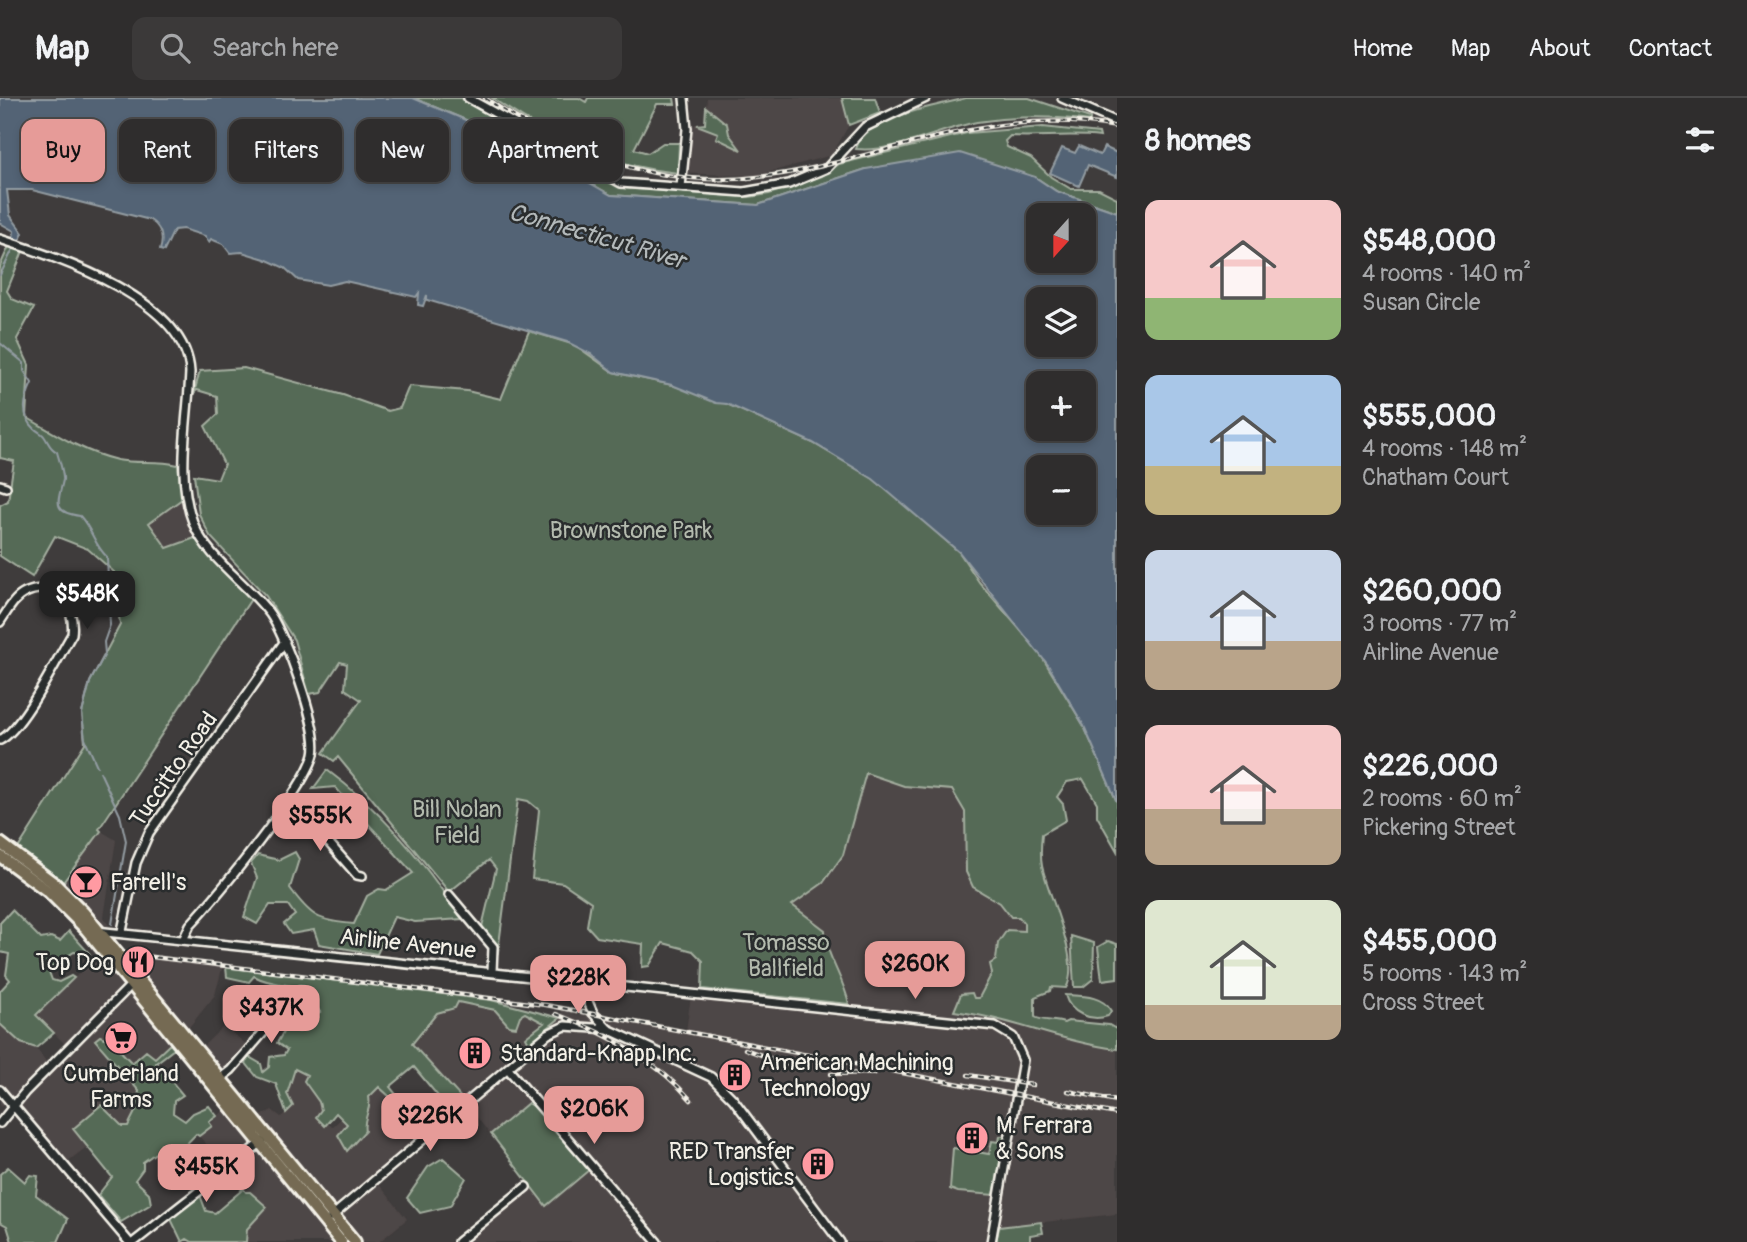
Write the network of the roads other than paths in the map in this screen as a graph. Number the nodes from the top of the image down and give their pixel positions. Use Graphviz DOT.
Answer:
graph roads {
  1 [pos="468,98"];
  2 [pos="684,98"];
  3 [pos="926,98"];
  4 [pos="1062,98"];
  5 [pos="1073,100"];
  6 [pos="1117,122"];
  7 [pos="681,187"];
  8 [pos="0,239"];
  9 [pos="0,622"];
  10 [pos="285,641"];
  11 [pos="0,740"];
  12 [pos="284,804"];
  13 [pos="0,843"];
  14 [pos="0,856"];
  15 [pos="362,876"];
  16 [pos="449,895"];
  17 [pos="122,931"];
  18 [pos="94,932"];
  19 [pos="184,938"];
  20 [pos="492,971"];
  21 [pos="578,979"];
  22 [pos="135,982"];
  23 [pos="300,990"];
  24 [pos="593,1013"];
  25 [pos="584,1027"];
  26 [pos="608,1029"];
  27 [pos="508,1069"];
  28 [pos="216,1081"];
  29 [pos="0,1090"];
  30 [pos="16,1105"];
  31 [pos="0,1123"];
  32 [pos="264,1140"];
  33 [pos="526,1187"];
  34 [pos="329,1219"];
  35 [pos="132,1242"];
  36 [pos="341,1242"];
  37 [pos="355,1242"];
  38 [pos="458,1242"];
  39 [pos="657,1242"];
  40 [pos="840,1242"];
  41 [pos="991,1242"];
  1 -- 7 [label="street"];
  2 -- 7 [label="street"];
  3 -- 7 [label="street"];
  4 -- 5 [label="street"];
  5 -- 6 [label="street"];
  8 -- 10 [label="street"];
  9 -- 11 [label="street"];
  10 -- 12 [label="street"];
  10 -- 17 [label="street, Tuccitto Road"];
  12 -- 15 [label="street"];
  12 -- 19 [label="street"];
  13 -- 18 [label="highway"];
  14 -- 18 [label="highway"];
  16 -- 20 [label="street"];
  17 -- 18 [label="street, Airline Avenue"];
  17 -- 19 [label="street, Airline Avenue"];
  18 -- 22 [label="highway"];
  19 -- 20 [label="street, Airline Avenue"];
  20 -- 21 [label="street, Airline Avenue"];
  21 -- 24 [label="street"];
  21 -- 41 [label="street, Airline Avenue"];
  22 -- 28 [label="highway"];
  22 -- 30 [label="street"];
  23 -- 28 [label="street"];
  24 -- 25 [label="street"];
  24 -- 26 [label="street"];
  25 -- 26 [label="street"];
  25 -- 27 [label="street"];
  26 -- 40 [label="street"];
  27 -- 34 [label="street"];
  27 -- 39 [label="street"];
  28 -- 32 [label="highway"];
  29 -- 30 [label="street"];
  30 -- 31 [label="street"];
  30 -- 35 [label="street"];
  32 -- 34 [label="highway"];
  32 -- 35 [label="street"];
  33 -- 38 [label="street"];
  34 -- 36 [label="highway"];
  34 -- 37 [label="highway"];
}
